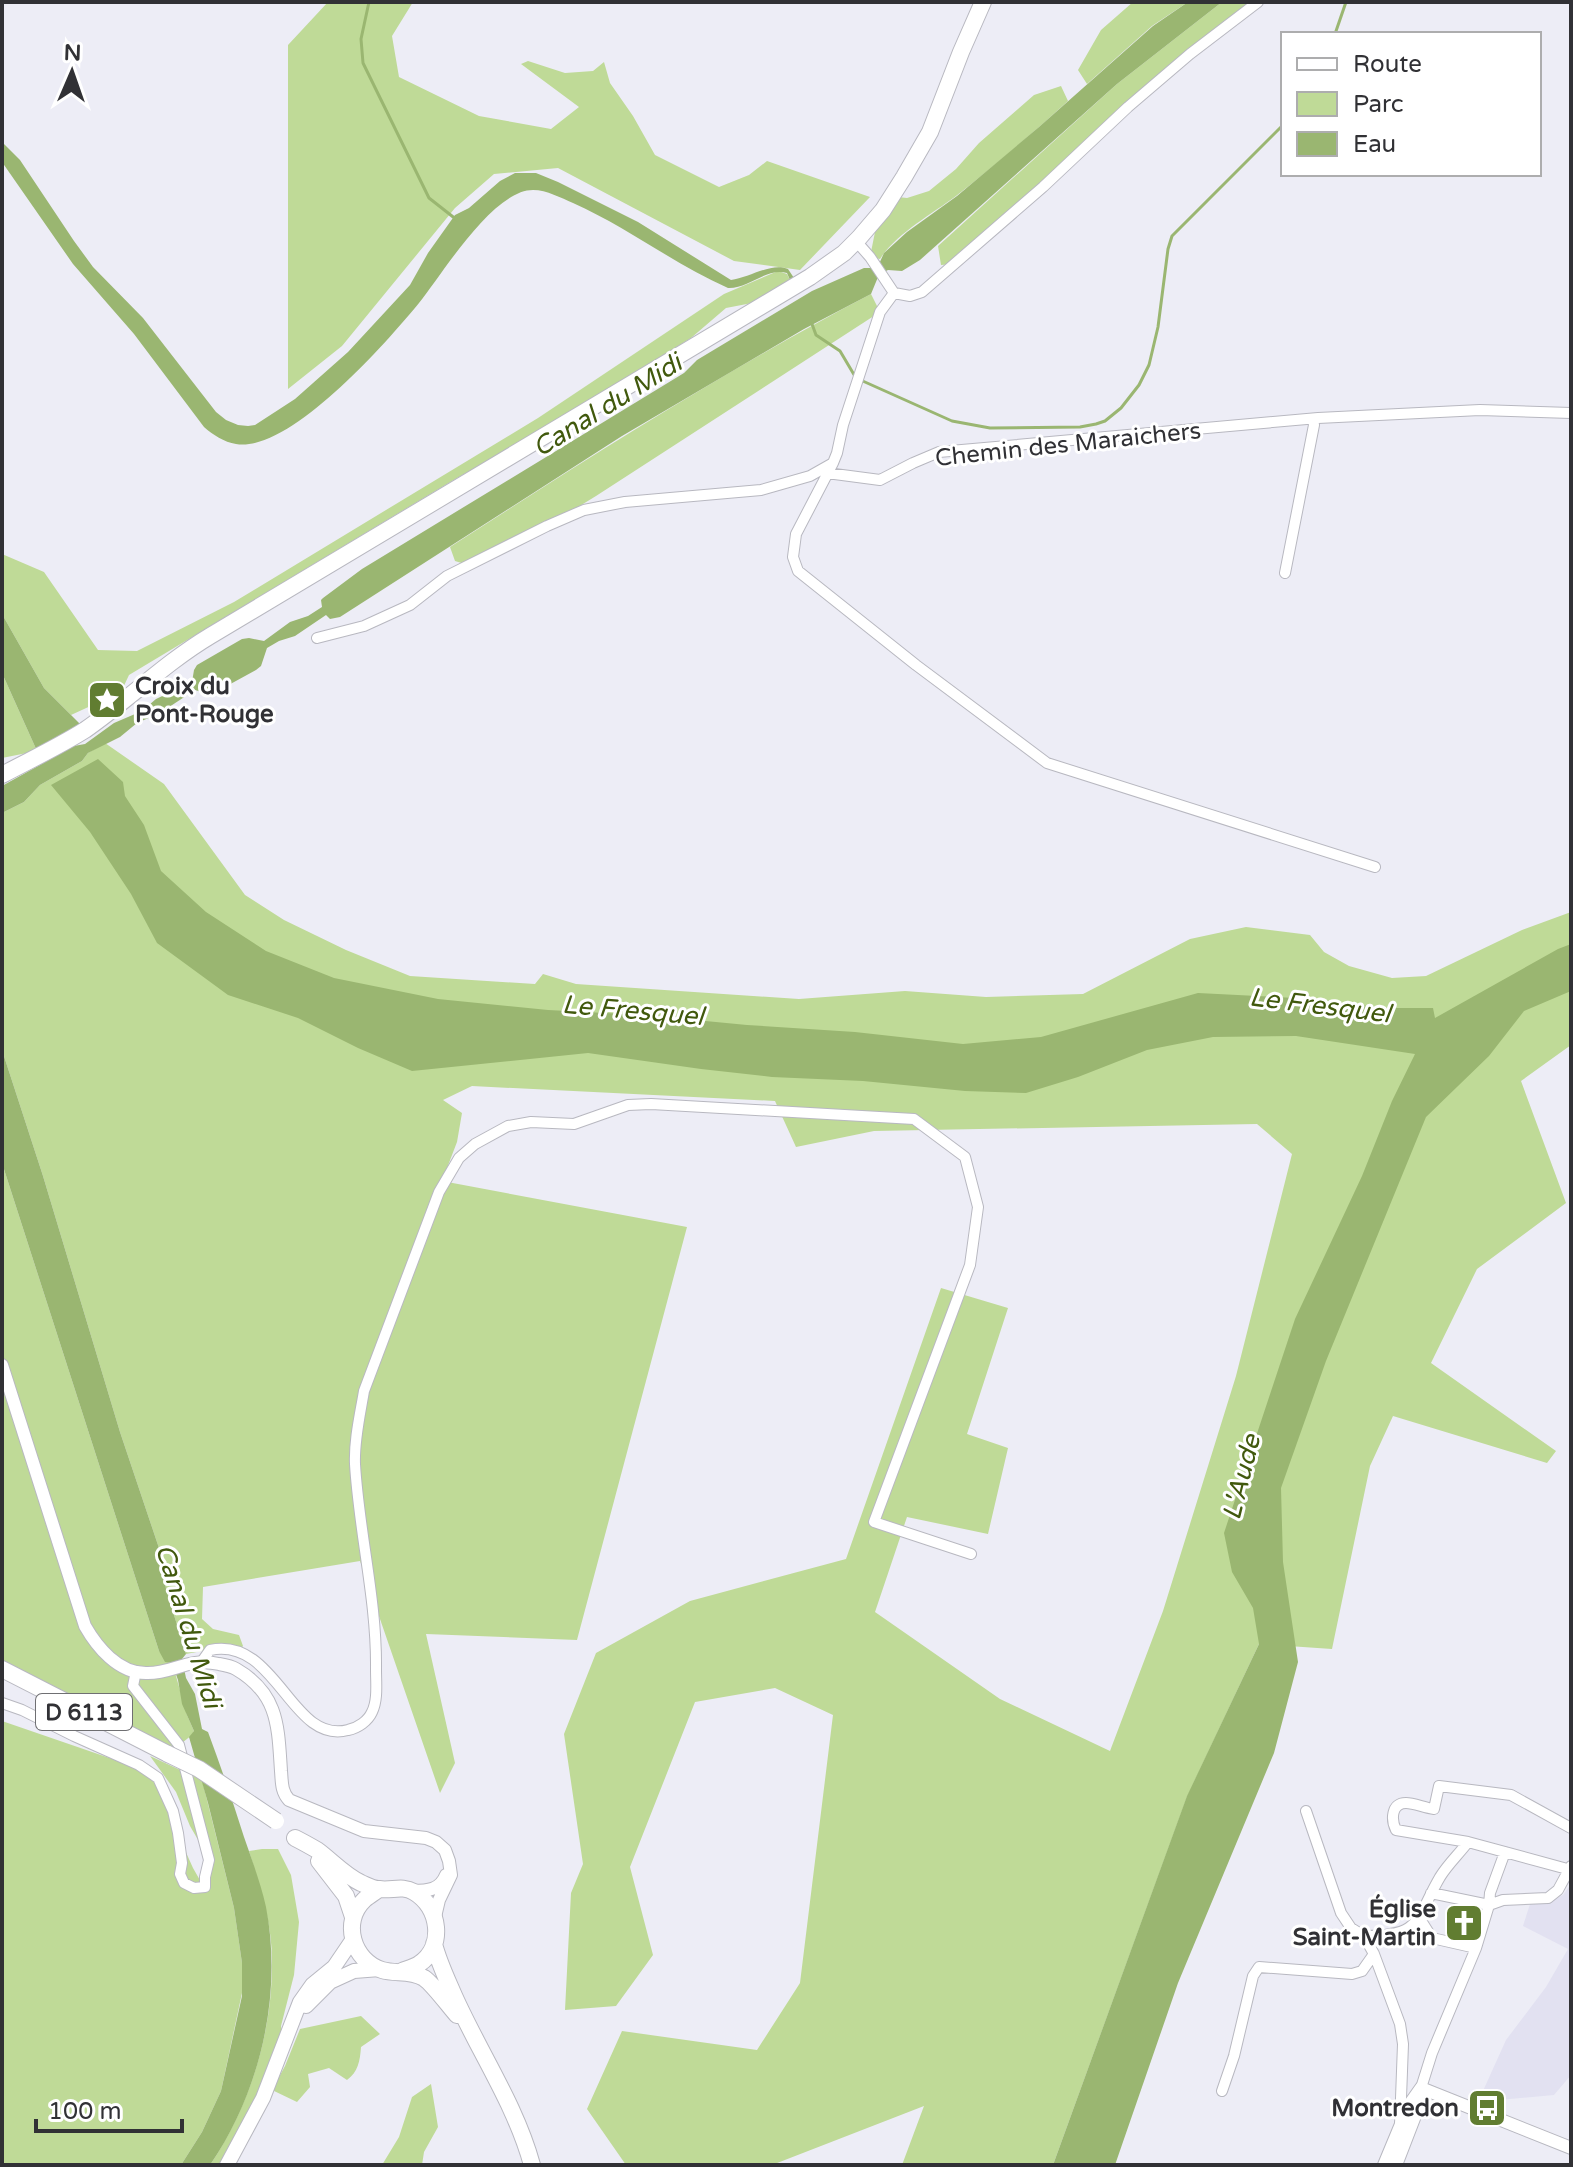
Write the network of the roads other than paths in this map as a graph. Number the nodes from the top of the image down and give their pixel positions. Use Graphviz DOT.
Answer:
graph roads {
  1 [pos="1258,2"];
  2 [pos="983,3"];
  3 [pos="856,241"];
  4 [pos="894,293"];
  5 [pos="1571,413"];
  6 [pos="1313,419"];
  7 [pos="830,468"];
  8 [pos="1285,573"];
  9 [pos="317,638"];
  10 [pos="9,771"];
  11 [pos="1375,867"];
  12 [pos="2,1365"];
  13 [pos="971,1554"];
  14 [pos="198,1661"];
  15 [pos="2,1669"];
  16 [pos="136,1671"];
  17 [pos="2,1703"];
  18 [pos="1306,1811"];
  19 [pos="1571,1828"];
  20 [pos="295,1838"];
  21 [pos="1468,1842"];
  22 [pos="1505,1852"];
  23 [pos="449,1861"];
  24 [pos="1570,1868"];
  25 [pos="379,1889"];
  26 [pos="413,1891"];
  27 [pos="1431,1893"];
  28 [pos="1489,1905"];
  29 [pos="353,1917"];
  30 [pos="435,1917"];
  31 [pos="1420,1919"];
  32 [pos="1364,1936"];
  33 [pos="353,1939"];
  34 [pos="434,1944"];
  35 [pos="1476,1948"];
  36 [pos="1374,1954"];
  37 [pos="380,1969"];
  38 [pos="402,1971"];
  39 [pos="291,2025"];
  40 [pos="467,2027"];
  41 [pos="1421,2088"];
  42 [pos="1222,2091"];
  43 [pos="1405,2129"];
  44 [pos="1571,2148"];
  45 [pos="227,2165"];
  46 [pos="532,2165"];
  47 [pos="1384,2165"];
  48 [pos="1396,2165"];
  1 -- 4 [label="street"];
  2 -- 3 [label="main road"];
  3 -- 4 [label="street"];
  3 -- 10 [label="main road"];
  4 -- 7 [label="street"];
  5 -- 6 [label="street, Chemin des Maraichers"];
  6 -- 7 [label="street, Chemin des Maraichers"];
  6 -- 8 [label="street"];
  7 -- 9 [label="street"];
  7 -- 11 [label="street"];
  12 -- 16 [label="street"];
  13 -- 14 [label="street"];
  14 -- 16 [label="street"];
  14 -- 23 [label="street"];
  15 -- 20 [label="main road, D 6113, bridge"];
  16 -- 17 [label="street"];
  18 -- 32 [label="street"];
  19 -- 21 [label="street"];
  20 -- 25 [label="main road, D 6113"];
  20 -- 29 [label="main road, D 6113"];
  21 -- 22 [label="street"];
  21 -- 27 [label="street"];
  22 -- 24 [label="street"];
  22 -- 28 [label="street"];
  23 -- 26 [label="street"];
  23 -- 30 [label="street"];
  24 -- 28 [label="street"];
  25 -- 26 [label="main road"];
  25 -- 29 [label="main road"];
  26 -- 30 [label="main road"];
  27 -- 28 [label="street"];
  27 -- 31 [label="street"];
  28 -- 35 [label="street"];
  29 -- 33 [label="main road"];
  30 -- 34 [label="main road"];
  31 -- 32 [label="street"];
  31 -- 35 [label="street"];
  32 -- 36 [label="street"];
  33 -- 37 [label="main road"];
  33 -- 39 [label="main road"];
  34 -- 38 [label="main road"];
  34 -- 40 [label="main road"];
  35 -- 41 [label="street"];
  36 -- 42 [label="street"];
  36 -- 43 [label="street"];
  37 -- 38 [label="main road"];
  37 -- 39 [label="main road"];
  38 -- 40 [label="main road"];
  39 -- 45 [label="main road"];
  40 -- 46 [label="main road"];
  41 -- 43 [label="street"];
  41 -- 44 [label="street"];
  43 -- 47 [label="street"];
  43 -- 48 [label="street"];
}
